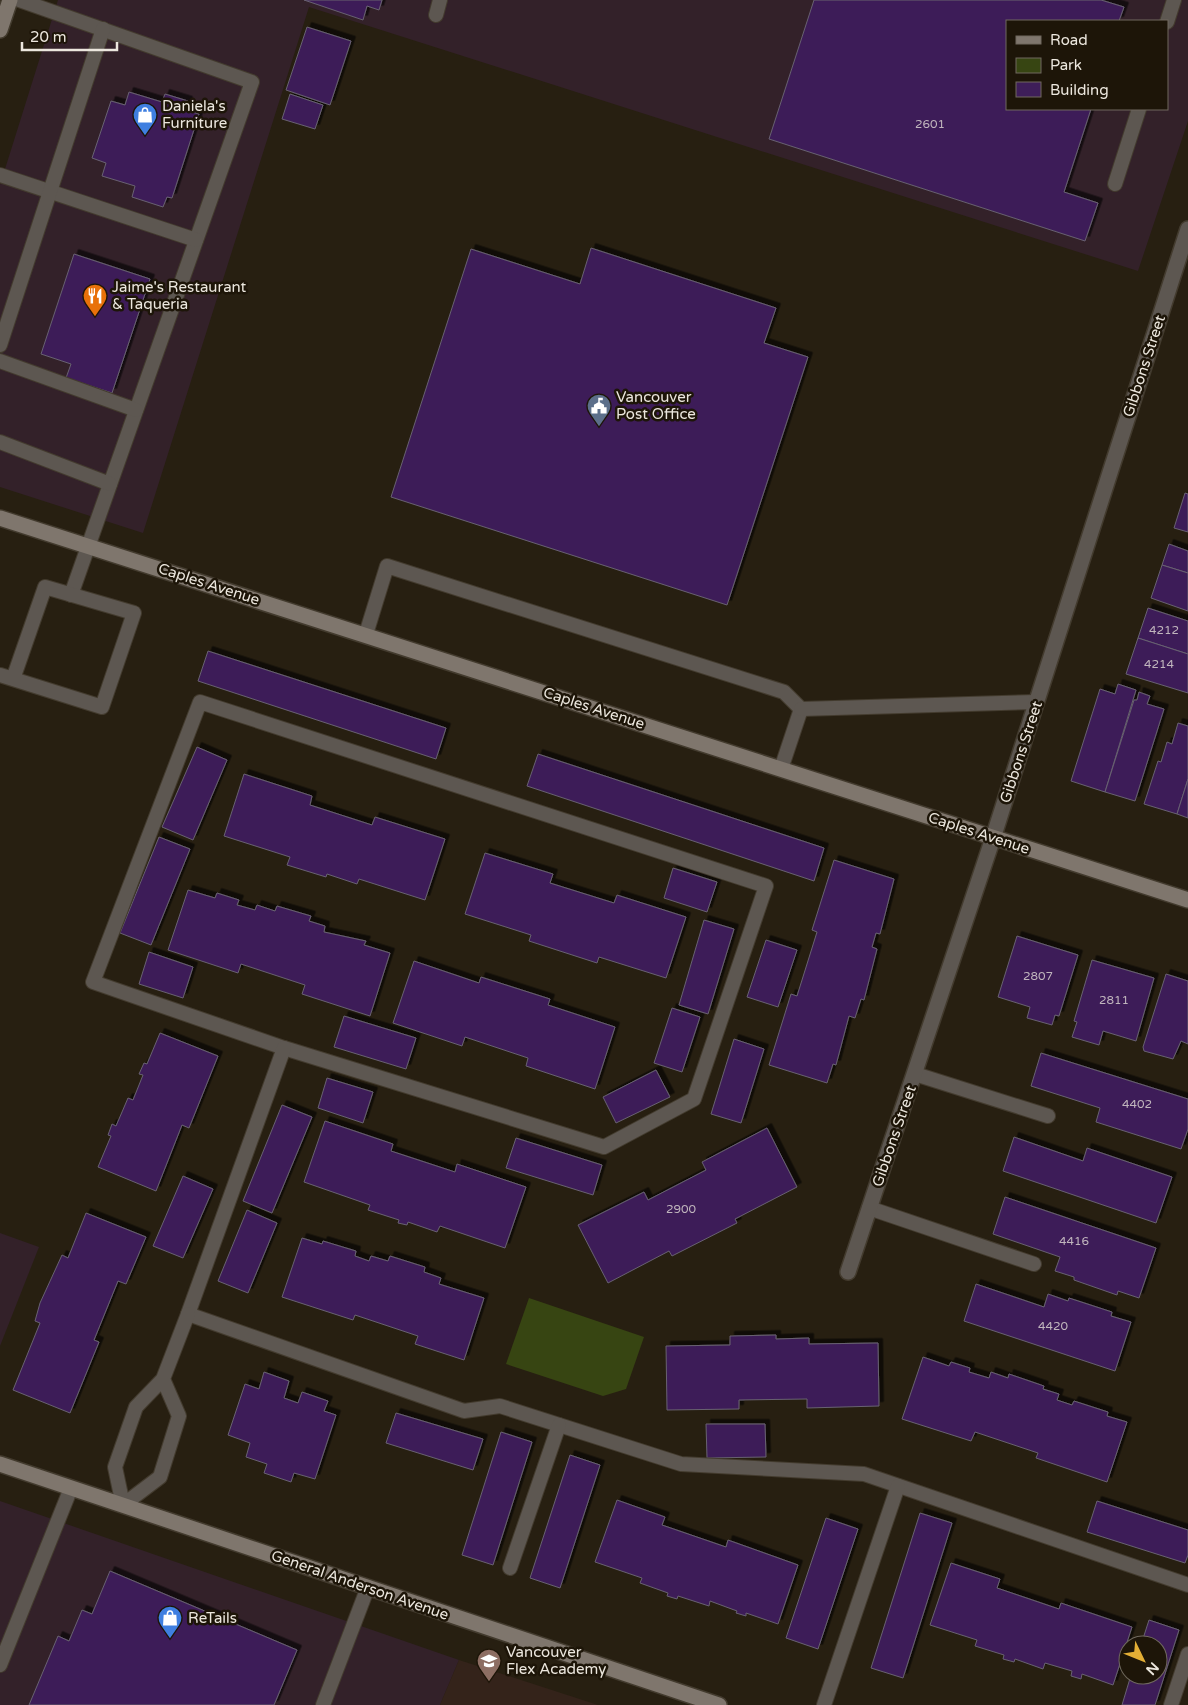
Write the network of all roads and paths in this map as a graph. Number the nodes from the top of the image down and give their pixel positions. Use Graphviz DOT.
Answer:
graph roads {
  1 [pos="10,0"];
  2 [pos="20,0"];
  3 [pos="440,0"];
  4 [pos="1174,0"];
  5 [pos="436,16"];
  6 [pos="1168,20"];
  7 [pos="0,30"];
  8 [pos="103,30"];
  9 [pos="1139,110"];
  10 [pos="0,175"];
  11 [pos="1115,184"];
  12 [pos="50,191"];
  13 [pos="1188,229"];
  14 [pos="196,240"];
  15 [pos="0,345"];
  16 [pos="0,362"];
  17 [pos="136,410"];
  18 [pos="0,442"];
  19 [pos="110,484"];
  20 [pos="0,518"];
  21 [pos="88,546"];
  22 [pos="71,595"];
  23 [pos="366,634"];
  24 [pos="6,677"];
  25 [pos="1036,702"];
  26 [pos="801,709"];
  27 [pos="780,769"];
  28 [pos="993,838"];
  29 [pos="1188,900"];
  30 [pos="284,1048"];
  31 [pos="914,1074"];
  32 [pos="1048,1116"];
  33 [pos="869,1208"];
  34 [pos="1034,1264"];
  35 [pos="848,1272"];
  36 [pos="188,1314"];
  37 [pos="162,1379"];
  38 [pos="558,1425"];
  39 [pos="0,1464"];
  40 [pos="898,1486"];
  41 [pos="71,1488"];
  42 [pos="123,1505"];
  43 [pos="510,1568"];
  44 [pos="1188,1584"];
  45 [pos="368,1588"];
  46 [pos="1188,1654"];
  47 [pos="0,1665"];
  48 [pos="712,1704"];
  49 [pos="323,1705"];
  50 [pos="824,1705"];
  51 [pos="1170,1705"];
  1 -- 7 [label="street"];
  2 -- 8 [label="lane"];
  3 -- 5 [label="lane"];
  4 -- 6 [label="lane"];
  8 -- 12 [label="lane"];
  8 -- 14 [label="lane"];
  9 -- 11 [label="lane"];
  10 -- 12 [label="lane"];
  12 -- 14 [label="lane"];
  12 -- 15 [label="lane"];
  13 -- 25 [label="street, Gibbons Street"];
  14 -- 17 [label="lane"];
  16 -- 17 [label="lane"];
  17 -- 19 [label="lane"];
  18 -- 19 [label="lane"];
  19 -- 21 [label="lane"];
  20 -- 21 [label="street, Caples Avenue"];
  21 -- 22 [label="lane"];
  21 -- 23 [label="street, Caples Avenue"];
  22 -- 24 [label="lane"];
  22 -- 24 [label="lane"];
  23 -- 26 [label="lane"];
  23 -- 27 [label="street, Caples Avenue"];
  25 -- 26 [label="lane"];
  25 -- 28 [label="street, Gibbons Street"];
  26 -- 27 [label="lane"];
  27 -- 28 [label="street, Caples Avenue"];
  28 -- 29 [label="street, Caples Avenue"];
  28 -- 31 [label="street, Gibbons Street"];
  30 -- 30 [label="lane"];
  30 -- 36 [label="lane"];
  31 -- 32 [label="lane"];
  31 -- 33 [label="street, Gibbons Street"];
  33 -- 34 [label="lane"];
  33 -- 35 [label="street, Gibbons Street"];
  36 -- 37 [label="lane"];
  36 -- 38 [label="lane"];
  37 -- 42 [label="lane"];
  37 -- 42 [label="lane"];
  38 -- 40 [label="lane"];
  38 -- 43 [label="lane"];
  39 -- 41 [label="street, General Anderson Avenue"];
  40 -- 44 [label="lane"];
  40 -- 50 [label="lane"];
  41 -- 42 [label="street, General Anderson Avenue"];
  41 -- 47 [label="lane"];
  42 -- 45 [label="street, General Anderson Avenue"];
  45 -- 48 [label="street, General Anderson Avenue"];
  45 -- 49 [label="lane"];
  46 -- 51 [label="lane"];
}
